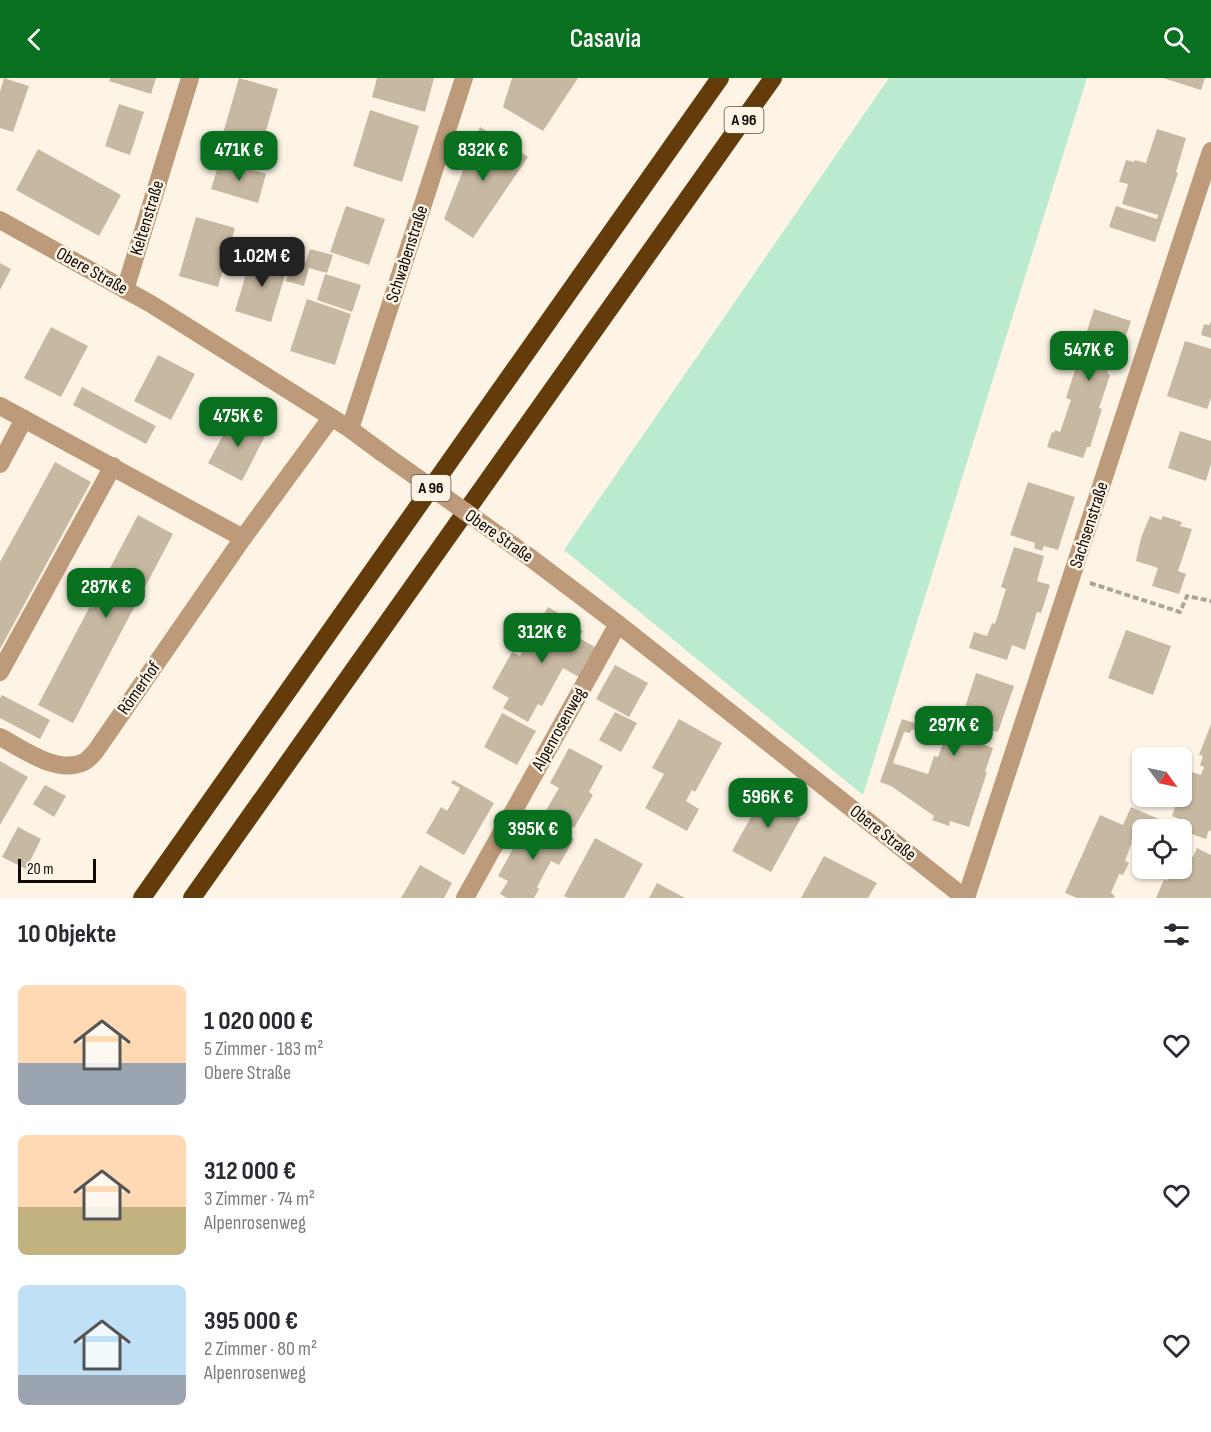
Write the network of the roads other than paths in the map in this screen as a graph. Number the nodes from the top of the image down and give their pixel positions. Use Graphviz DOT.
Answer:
graph roads {
  1 [pos="190,78"];
  2 [pos="464,78"];
  3 [pos="720,78"];
  4 [pos="773,78"];
  5 [pos="1211,151"];
  6 [pos="0,220"];
  7 [pos="125,290"];
  8 [pos="0,406"];
  9 [pos="331,418"];
  10 [pos="24,419"];
  11 [pos="350,429"];
  12 [pos="0,465"];
  13 [pos="113,466"];
  14 [pos="243,538"];
  15 [pos="618,624"];
  16 [pos="0,672"];
  17 [pos="0,736"];
  18 [pos="142,898"];
  19 [pos="192,898"];
  20 [pos="465,898"];
  21 [pos="966,898"];
  1 -- 7 [label="street, Keltenstraße"];
  2 -- 11 [label="street, Schwabenstraße"];
  3 -- 18 [label="highway, A 96"];
  4 -- 19 [label="highway, A 96"];
  5 -- 21 [label="street, Sachsenstraße"];
  6 -- 7 [label="street, Obere Straße"];
  7 -- 9 [label="street, Obere Straße"];
  8 -- 10 [label="street"];
  9 -- 11 [label="street, Obere Straße"];
  9 -- 14 [label="street, Römerhof"];
  10 -- 12 [label="street"];
  10 -- 13 [label="street"];
  11 -- 15 [label="street, Obere Straße, bridge"];
  13 -- 14 [label="street"];
  13 -- 16 [label="street"];
  14 -- 17 [label="street, Römerhof"];
  15 -- 20 [label="street, Alpenrosenweg"];
  15 -- 21 [label="street, Obere Straße"];
}
